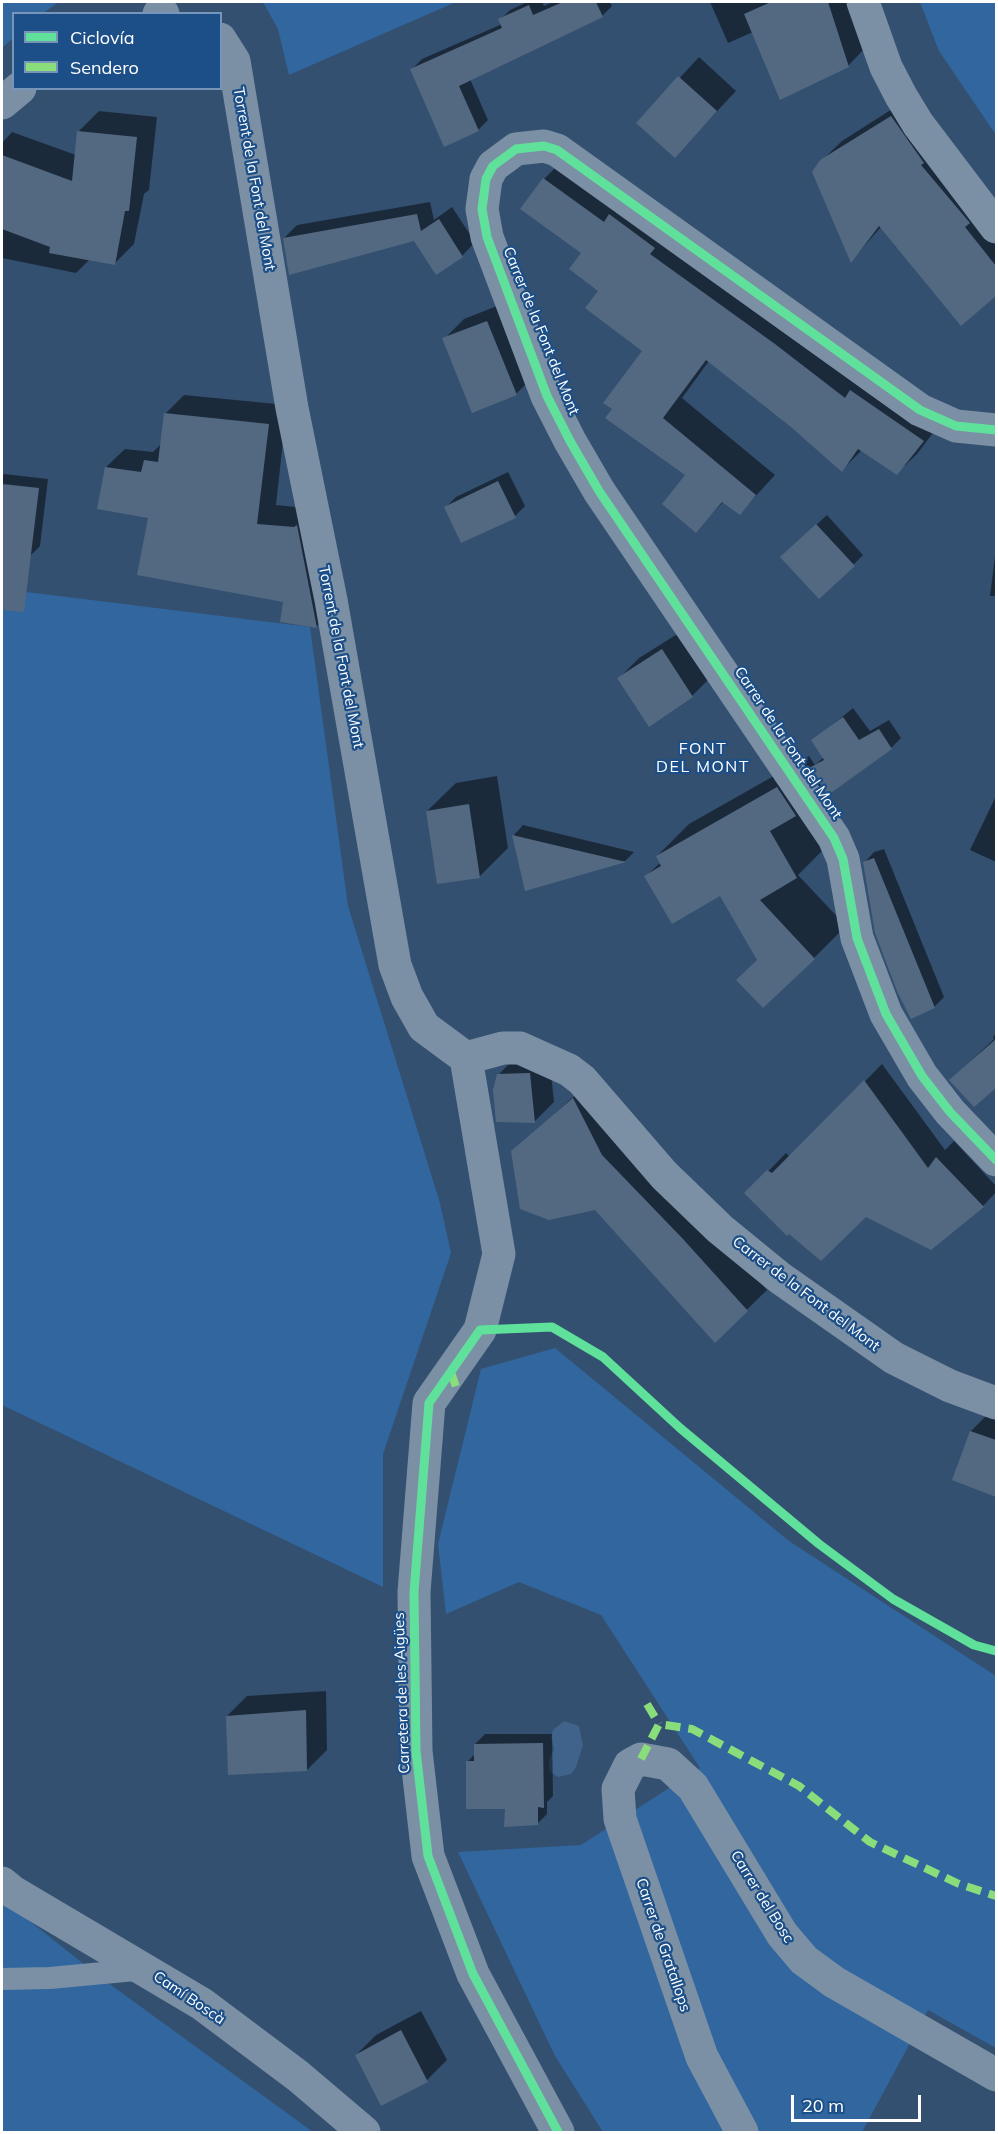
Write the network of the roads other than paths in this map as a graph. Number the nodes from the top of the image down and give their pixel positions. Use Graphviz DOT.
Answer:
graph roads {
  1 [pos="863,2"];
  2 [pos="222,42"];
  3 [pos="18,90"];
  4 [pos="2,103"];
  5 [pos="996,227"];
  6 [pos="996,430"];
  7 [pos="466,1058"];
  8 [pos="996,1160"];
  9 [pos="996,1403"];
  10 [pos="641,1759"];
  11 [pos="2,1883"];
  12 [pos="146,1969"];
  13 [pos="2,1979"];
  14 [pos="996,2075"];
  15 [pos="364,2133"];
  16 [pos="558,2133"];
  17 [pos="742,2133"];
  1 -- 5 [label="street"];
  2 -- 7 [label="street, Torrent de la Font del Mont"];
  3 -- 4 [label="street"];
  6 -- 8 [label="street, Carrer de la Font del Mont"];
  7 -- 9 [label="street, Carrer de la Font del Mont"];
  7 -- 16 [label="street, Carretera de les Aigües"];
  10 -- 14 [label="street, Carrer del Bosc"];
  10 -- 17 [label="street, Carrer de Gratallops"];
  11 -- 12 [label="street, Camí Boscà"];
  12 -- 13 [label="lane"];
  12 -- 15 [label="street, Camí Boscà"];
}
